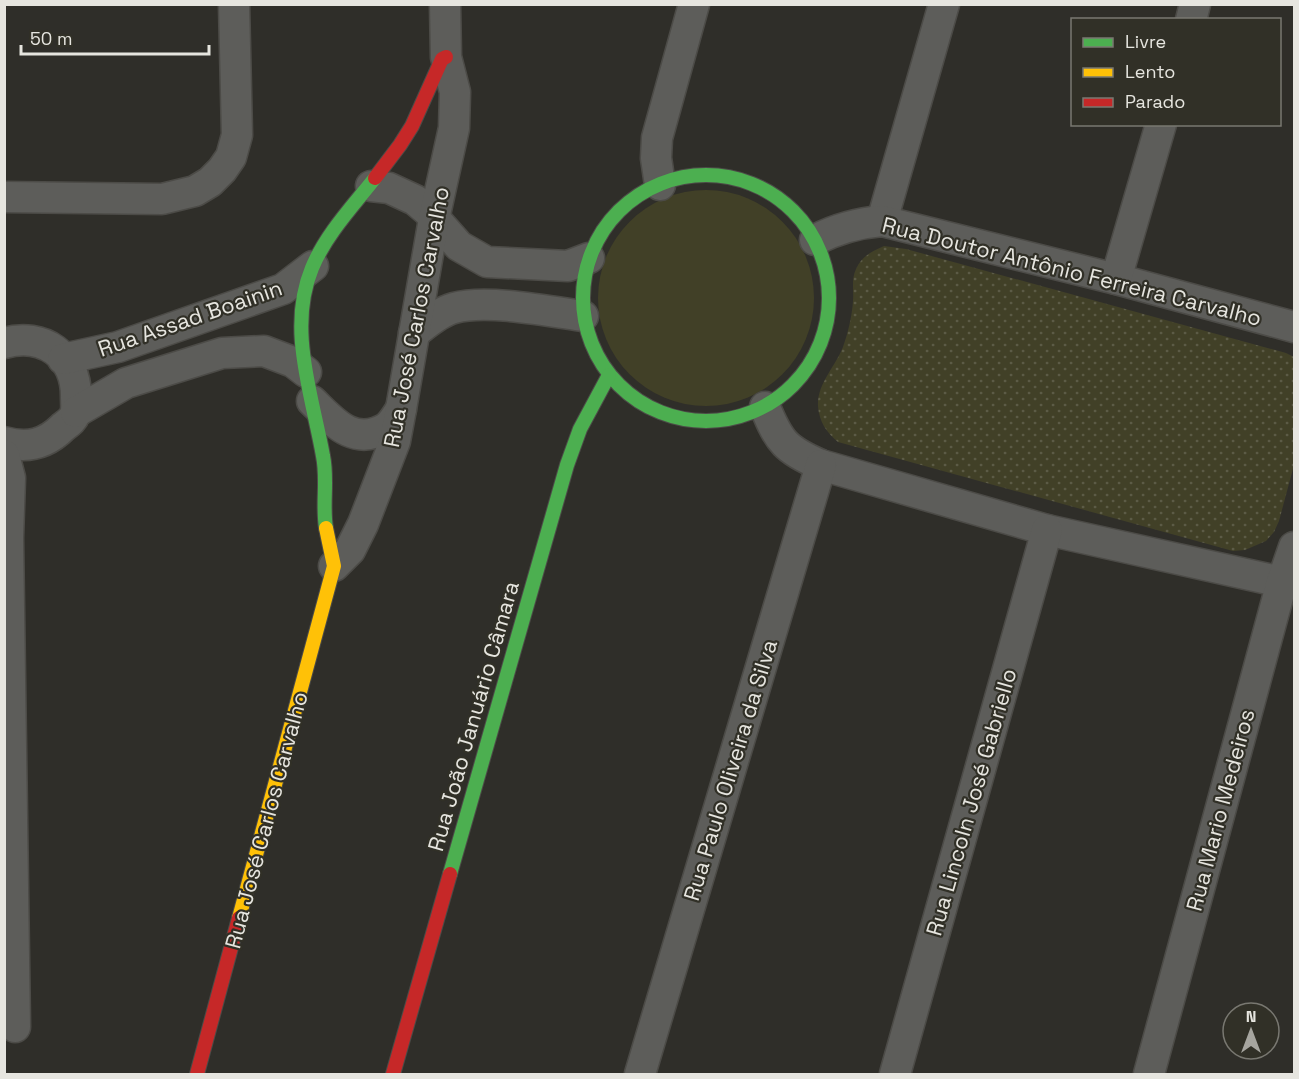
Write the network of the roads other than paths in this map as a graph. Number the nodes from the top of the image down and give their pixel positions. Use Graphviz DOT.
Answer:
graph roads {
  1 [pos="234,4"];
  2 [pos="446,4"];
  3 [pos="694,4"];
  4 [pos="944,4"];
  5 [pos="446,57"];
  6 [pos="1160,126"];
  7 [pos="660,184"];
  8 [pos="371,186"];
  9 [pos="4,198"];
  10 [pos="434,219"];
  11 [pos="882,221"];
  12 [pos="815,240"];
  13 [pos="589,258"];
  14 [pos="487,262"];
  15 [pos="312,266"];
  16 [pos="1116,279"];
  17 [pos="486,306"];
  18 [pos="583,316"];
  19 [pos="194,321"];
  20 [pos="1294,327"];
  21 [pos="414,333"];
  22 [pos="145,338"];
  23 [pos="4,342"];
  24 [pos="207,357"];
  25 [pos="63,359"];
  26 [pos="159,372"];
  27 [pos="306,372"];
  28 [pos="609,375"];
  29 [pos="312,401"];
  30 [pos="765,407"];
  31 [pos="401,410"];
  32 [pos="76,412"];
  33 [pos="4,442"];
  34 [pos="4,455"];
  35 [pos="821,465"];
  36 [pos="1047,530"];
  37 [pos="1294,547"];
  38 [pos="334,566"];
  39 [pos="1282,582"];
  40 [pos="15,1027"];
  41 [pos="197,1074"];
  42 [pos="393,1074"];
  43 [pos="640,1074"];
  44 [pos="895,1074"];
  45 [pos="1149,1074"];
  1 -- 9 [label="street"];
  2 -- 5 [label="street, Rua José Carlos Carvalho"];
  3 -- 7 [label="street"];
  4 -- 11 [label="street"];
  5 -- 8 [label="street, Rua José Carlos Carvalho"];
  5 -- 10 [label="street, Rua José Carlos Carvalho"];
  6 -- 16 [label="street"];
  7 -- 12 [label="street"];
  7 -- 13 [label="street"];
  8 -- 10 [label="street"];
  8 -- 15 [label="street, Rua José Carlos Carvalho"];
  10 -- 14 [label="street"];
  10 -- 21 [label="street, Rua José Carlos Carvalho"];
  11 -- 12 [label="street, Rua Doutor Antônio Ferreira Carvalho"];
  11 -- 16 [label="street, Rua Doutor Antônio Ferreira Carvalho"];
  12 -- 30 [label="street"];
  13 -- 14 [label="street"];
  13 -- 18 [label="street"];
  14 -- 17 [label="street"];
  15 -- 19 [label="street, Rua Assad Boainin"];
  15 -- 27 [label="street, Rua José Carlos Carvalho"];
  16 -- 20 [label="street, Rua Doutor Antônio Ferreira Carvalho"];
  17 -- 18 [label="street"];
  17 -- 21 [label="street"];
  18 -- 28 [label="street"];
  19 -- 22 [label="street, Rua Assad Boainin"];
  19 -- 24 [label="street"];
  21 -- 31 [label="street, Rua José Carlos Carvalho"];
  22 -- 25 [label="street, Rua Assad Boainin"];
  22 -- 26 [label="street"];
  23 -- 25 [label="street"];
  24 -- 26 [label="street, Rua Assad Boainin"];
  24 -- 27 [label="street, Rua Assad Boainin"];
  25 -- 32 [label="street"];
  26 -- 32 [label="street, Rua Assad Boainin"];
  27 -- 29 [label="street, Rua José Carlos Carvalho"];
  28 -- 30 [label="street"];
  28 -- 42 [label="street, Rua João Januário Câmara"];
  29 -- 31 [label="street"];
  29 -- 38 [label="street, Rua José Carlos Carvalho"];
  30 -- 35 [label="street"];
  31 -- 38 [label="street, Rua José Carlos Carvalho"];
  32 -- 33 [label="street, Rua Assad Boainin"];
  34 -- 40 [label="street"];
  35 -- 36 [label="street"];
  35 -- 43 [label="street, Rua Paulo Oliveira da Silva"];
  36 -- 39 [label="street"];
  36 -- 44 [label="street, Rua Lincoln José Gabriello"];
  37 -- 39 [label="street, Rua Mario Medeiros"];
  38 -- 41 [label="street, Rua José Carlos Carvalho"];
  39 -- 45 [label="street, Rua Mario Medeiros"];
}
